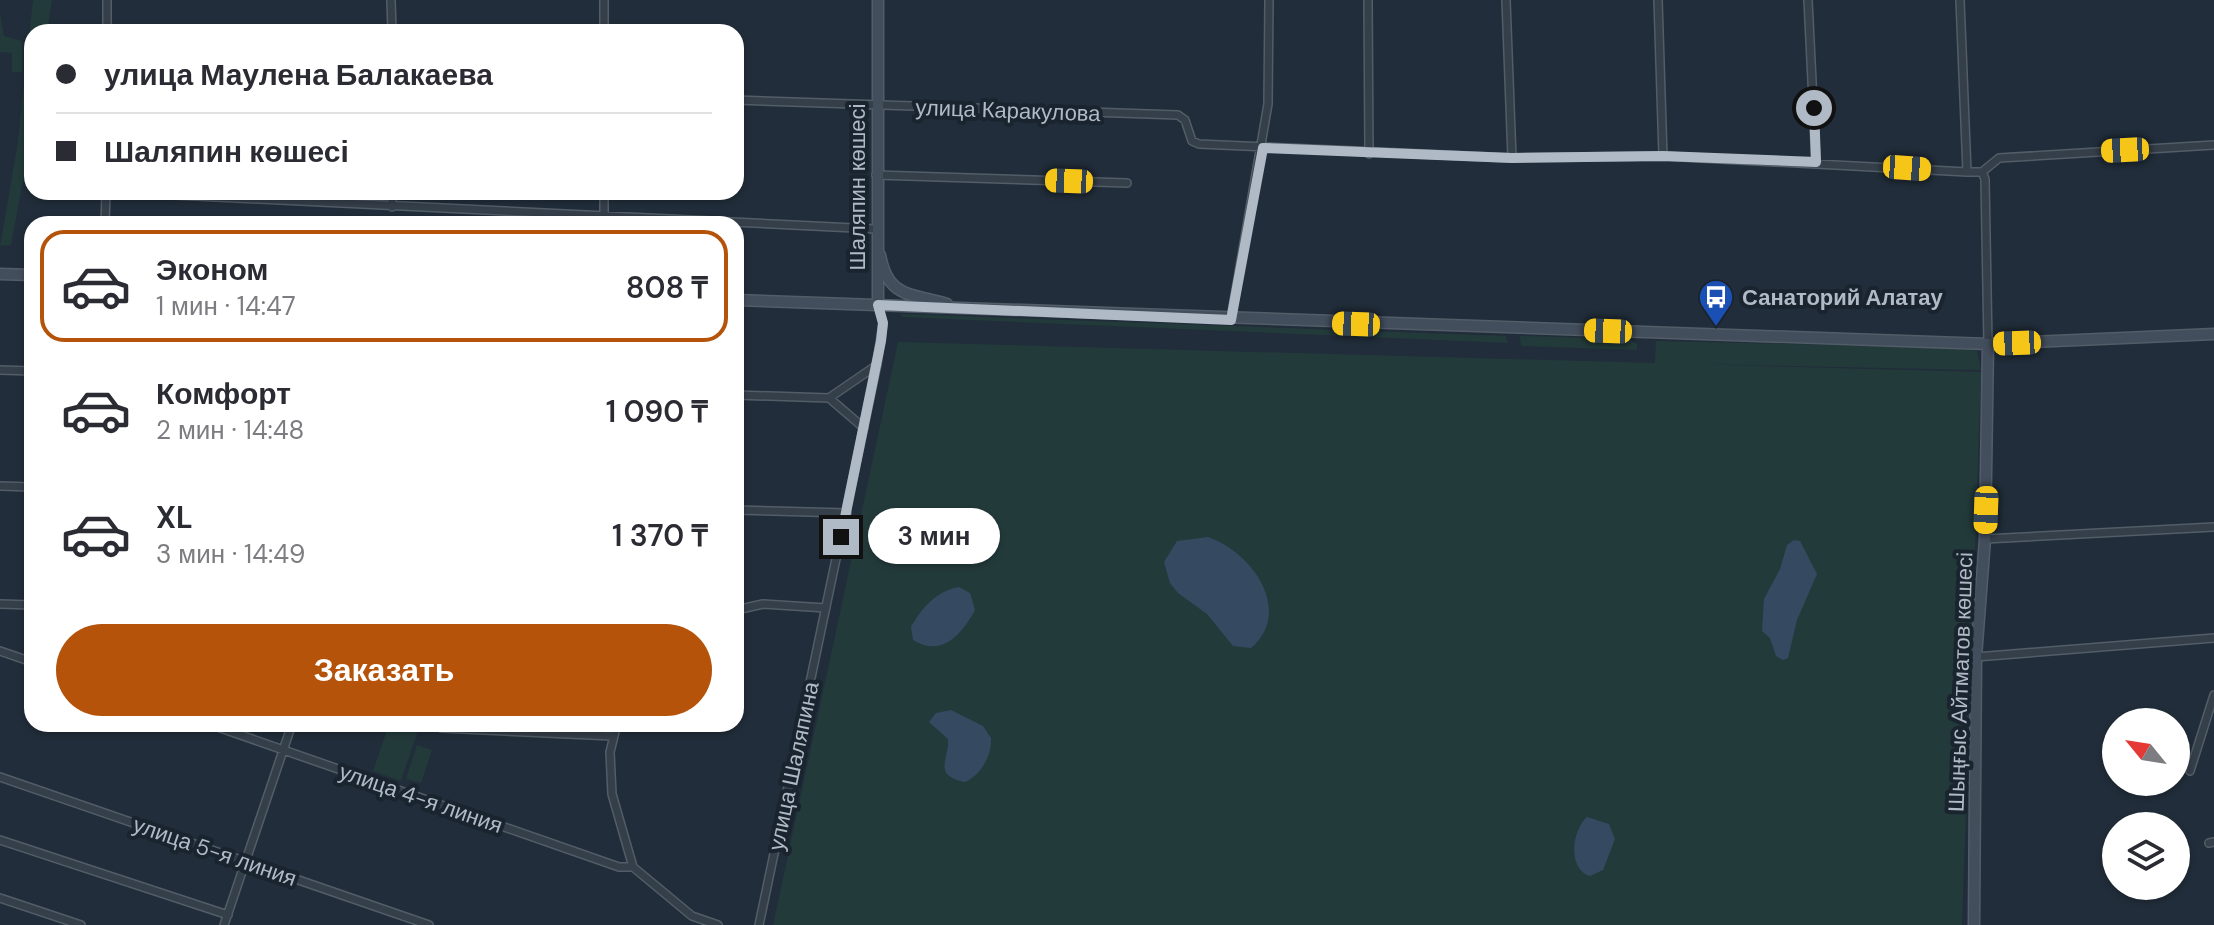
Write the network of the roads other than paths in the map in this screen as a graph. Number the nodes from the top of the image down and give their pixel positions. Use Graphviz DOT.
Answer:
graph roads {
  1 [pos="107,0"];
  2 [pos="391,0"];
  3 [pos="604,0"];
  4 [pos="878,0"];
  5 [pos="1269,0"];
  6 [pos="1368,0"];
  7 [pos="1506,0"];
  8 [pos="1658,0"];
  9 [pos="1808,0"];
  10 [pos="1960,0"];
  11 [pos="107,24"];
  12 [pos="392,24"];
  13 [pos="604,24"];
  14 [pos="744,100"];
  15 [pos="877,106"];
  16 [pos="2214,145"];
  17 [pos="1263,148"];
  18 [pos="1369,154"];
  19 [pos="1663,156"];
  20 [pos="1512,158"];
  21 [pos="1816,162"];
  22 [pos="1967,172"];
  23 [pos="1982,172"];
  24 [pos="876,175"];
  25 [pos="1127,183"];
  26 [pos="262,200"];
  27 [pos="392,200"];
  28 [pos="604,200"];
  29 [pos="392,207"];
  30 [pos="604,216"];
  31 [pos="744,223"];
  32 [pos="875,229"];
  33 [pos="0,274"];
  34 [pos="24,275"];
  35 [pos="744,300"];
  36 [pos="878,305"];
  37 [pos="964,310"];
  38 [pos="1231,320"];
  39 [pos="2214,334"];
  40 [pos="1988,344"];
  41 [pos="877,364"];
  42 [pos="0,370"];
  43 [pos="24,371"];
  44 [pos="744,395"];
  45 [pos="829,398"];
  46 [pos="864,428"];
  47 [pos="0,486"];
  48 [pos="24,487"];
  49 [pos="744,510"];
  50 [pos="847,513"];
  51 [pos="2214,527"];
  52 [pos="1985,539"];
  53 [pos="0,604"];
  54 [pos="24,605"];
  55 [pos="744,608"];
  56 [pos="826,608"];
  57 [pos="2214,638"];
  58 [pos="0,651"];
  59 [pos="1976,657"];
  60 [pos="24,659"];
  61 [pos="2214,695"];
  62 [pos="232,732"];
  63 [pos="289,732"];
  64 [pos="526,732"];
  65 [pos="614,732"];
  66 [pos="612,736"];
  67 [pos="283,750"];
  68 [pos="2190,771"];
  69 [pos="0,777"];
  70 [pos="0,840"];
  71 [pos="246,861"];
  72 [pos="633,867"];
  73 [pos="0,898"];
  74 [pos="228,915"];
  75 [pos="692,916"];
  76 [pos="81,925"];
  77 [pos="224,925"];
  78 [pos="429,925"];
  79 [pos="689,925"];
  80 [pos="718,925"];
  81 [pos="759,925"];
  82 [pos="1974,925"];
  1 -- 11 [label="street"];
  2 -- 12 [label="street"];
  3 -- 13 [label="street"];
  4 -- 15 [label="main road, Шаляпин көшесі"];
  5 -- 17 [label="street"];
  6 -- 18 [label="street"];
  7 -- 20 [label="street"];
  8 -- 19 [label="street"];
  9 -- 21 [label="street"];
  10 -- 22 [label="street"];
  14 -- 15 [label="street, улица Каракулова"];
  15 -- 17 [label="street, улица Каракулова"];
  15 -- 24 [label="main road, Шаляпин көшесі"];
  16 -- 23 [label="street"];
  17 -- 18 [label="street"];
  17 -- 38 [label="street"];
  18 -- 20 [label="street"];
  19 -- 20 [label="street"];
  19 -- 21 [label="street"];
  21 -- 22 [label="street"];
  22 -- 23 [label="street"];
  23 -- 40 [label="street"];
  24 -- 25 [label="street"];
  24 -- 32 [label="main road, Шаляпин көшесі"];
  26 -- 29 [label="street"];
  27 -- 29 [label="street"];
  28 -- 30 [label="street"];
  29 -- 30 [label="street"];
  31 -- 32 [label="street"];
  32 -- 36 [label="main road, Шаляпин көшесі"];
  32 -- 37 [label="main road"];
  33 -- 34 [label="main road"];
  35 -- 36 [label="main road"];
  36 -- 37 [label="main road"];
  36 -- 41 [label="street, Шаляпин көшесі"];
  37 -- 38 [label="main road"];
  38 -- 40 [label="main road"];
  39 -- 40 [label="main road"];
  40 -- 52 [label="main road, Шыңғыс Айтматов көшесі"];
  41 -- 45 [label="street"];
  41 -- 46 [label="street, Шаляпин көшесі"];
  42 -- 43 [label="street"];
  44 -- 45 [label="street"];
  45 -- 46 [label="street"];
  46 -- 50 [label="street, Шаляпин көшесі"];
  47 -- 48 [label="street"];
  49 -- 50 [label="street"];
  50 -- 56 [label="street, Шаляпин көшесі"];
  51 -- 52 [label="street"];
  52 -- 59 [label="main road, Шыңғыс Айтматов көшесі"];
  53 -- 54 [label="street"];
  55 -- 56 [label="street"];
  56 -- 81 [label="street, улица Шаляпина"];
  57 -- 59 [label="street"];
  58 -- 60 [label="street"];
  59 -- 82 [label="main road, Шыңғыс Айтматов көшесі"];
  61 -- 68 [label="street"];
  62 -- 67 [label="street, улица 4-я линия"];
  63 -- 67 [label="street"];
  64 -- 66 [label="street"];
  65 -- 66 [label="street"];
  66 -- 72 [label="street"];
  67 -- 71 [label="street"];
  67 -- 72 [label="street, улица 4-я линия"];
  69 -- 71 [label="street, улица 5-я линия"];
  70 -- 74 [label="street"];
  71 -- 74 [label="street"];
  71 -- 78 [label="street, улица 5-я линия"];
  72 -- 75 [label="street"];
  73 -- 76 [label="street"];
  74 -- 77 [label="street"];
  75 -- 79 [label="street"];
  75 -- 80 [label="street"];
}
